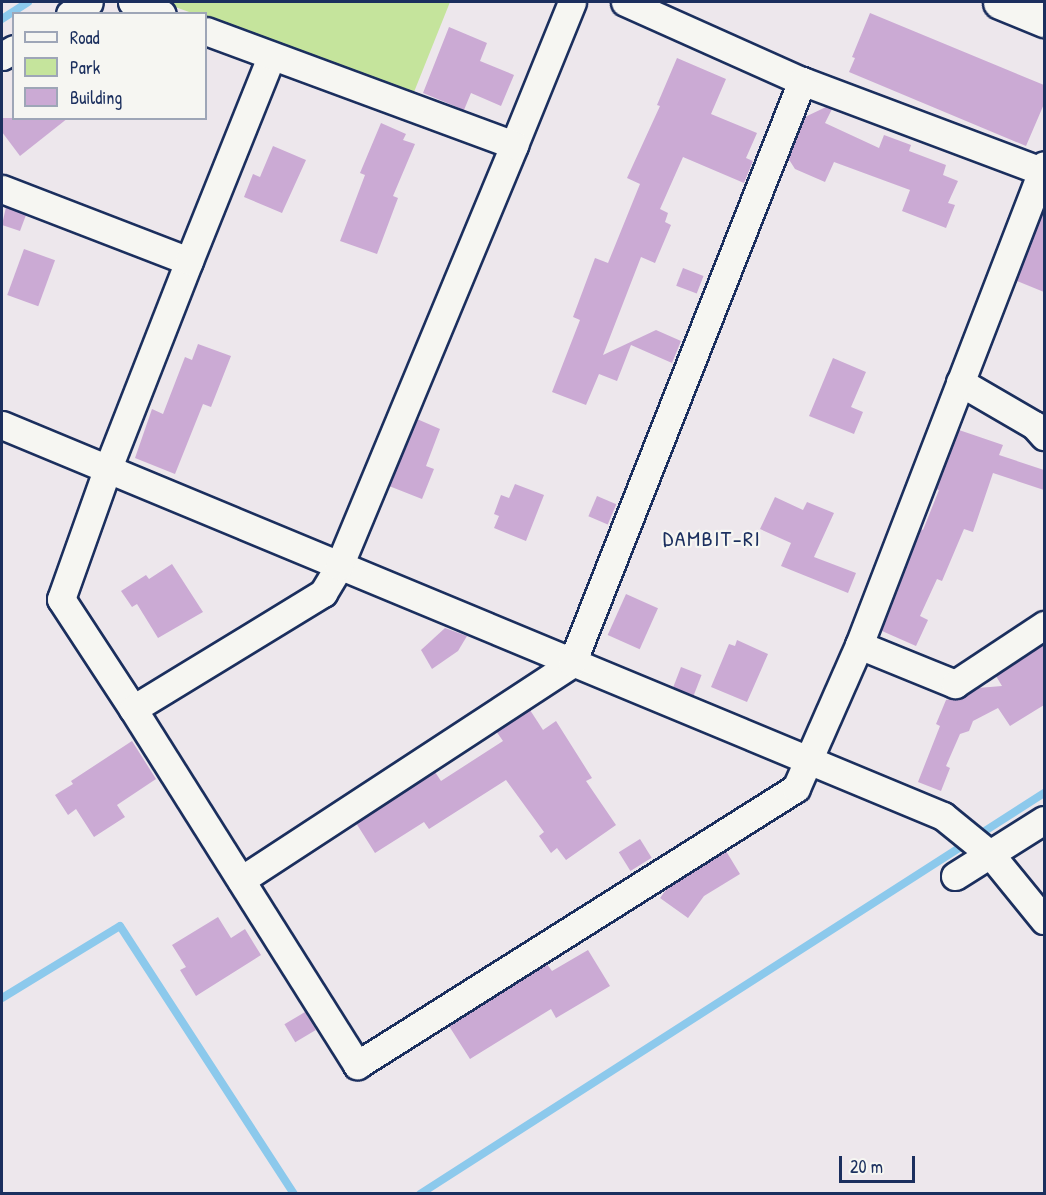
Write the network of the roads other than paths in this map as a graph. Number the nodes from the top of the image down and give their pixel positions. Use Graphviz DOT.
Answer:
graph roads {
  1 [pos="89,2"];
  2 [pos="132,2"];
  3 [pos="572,2"];
  4 [pos="625,2"];
  5 [pos="1000,2"];
  6 [pos="73,12"];
  7 [pos="157,12"];
  8 [pos="1044,20"];
  9 [pos="207,31"];
  10 [pos="271,57"];
  11 [pos="801,81"];
  12 [pos="514,145"];
  13 [pos="1044,169"];
  14 [pos="2,189"];
  15 [pos="189,261"];
  16 [pos="960,382"];
  17 [pos="2,425"];
  18 [pos="1044,436"];
  19 [pos="107,470"];
  20 [pos="339,566"];
  21 [pos="1044,625"];
  22 [pos="860,645"];
  23 [pos="572,663"];
  24 [pos="133,709"];
  25 [pos="809,761"];
  26 [pos="1044,820"];
  27 [pos="990,855"];
  28 [pos="955,876"];
  29 [pos="241,880"];
  30 [pos="1044,920"];
  1 -- 6 [label="street"];
  2 -- 7 [label="street"];
  3 -- 12 [label="street"];
  4 -- 11 [label="street"];
  5 -- 8 [label="street"];
  9 -- 10 [label="street"];
  10 -- 12 [label="street"];
  10 -- 15 [label="street"];
  11 -- 13 [label="street"];
  11 -- 23 [label="street"];
  12 -- 20 [label="street"];
  13 -- 16 [label="street"];
  14 -- 15 [label="street"];
  15 -- 19 [label="street"];
  16 -- 18 [label="street"];
  16 -- 22 [label="street"];
  17 -- 19 [label="street"];
  19 -- 20 [label="street"];
  19 -- 24 [label="street"];
  20 -- 23 [label="street"];
  20 -- 24 [label="street"];
  21 -- 22 [label="street"];
  22 -- 25 [label="street"];
  23 -- 25 [label="street"];
  23 -- 29 [label="street"];
  24 -- 29 [label="street"];
  25 -- 27 [label="street"];
  25 -- 29 [label="street"];
  26 -- 27 [label="street"];
  27 -- 28 [label="street"];
  27 -- 30 [label="street"];
}
